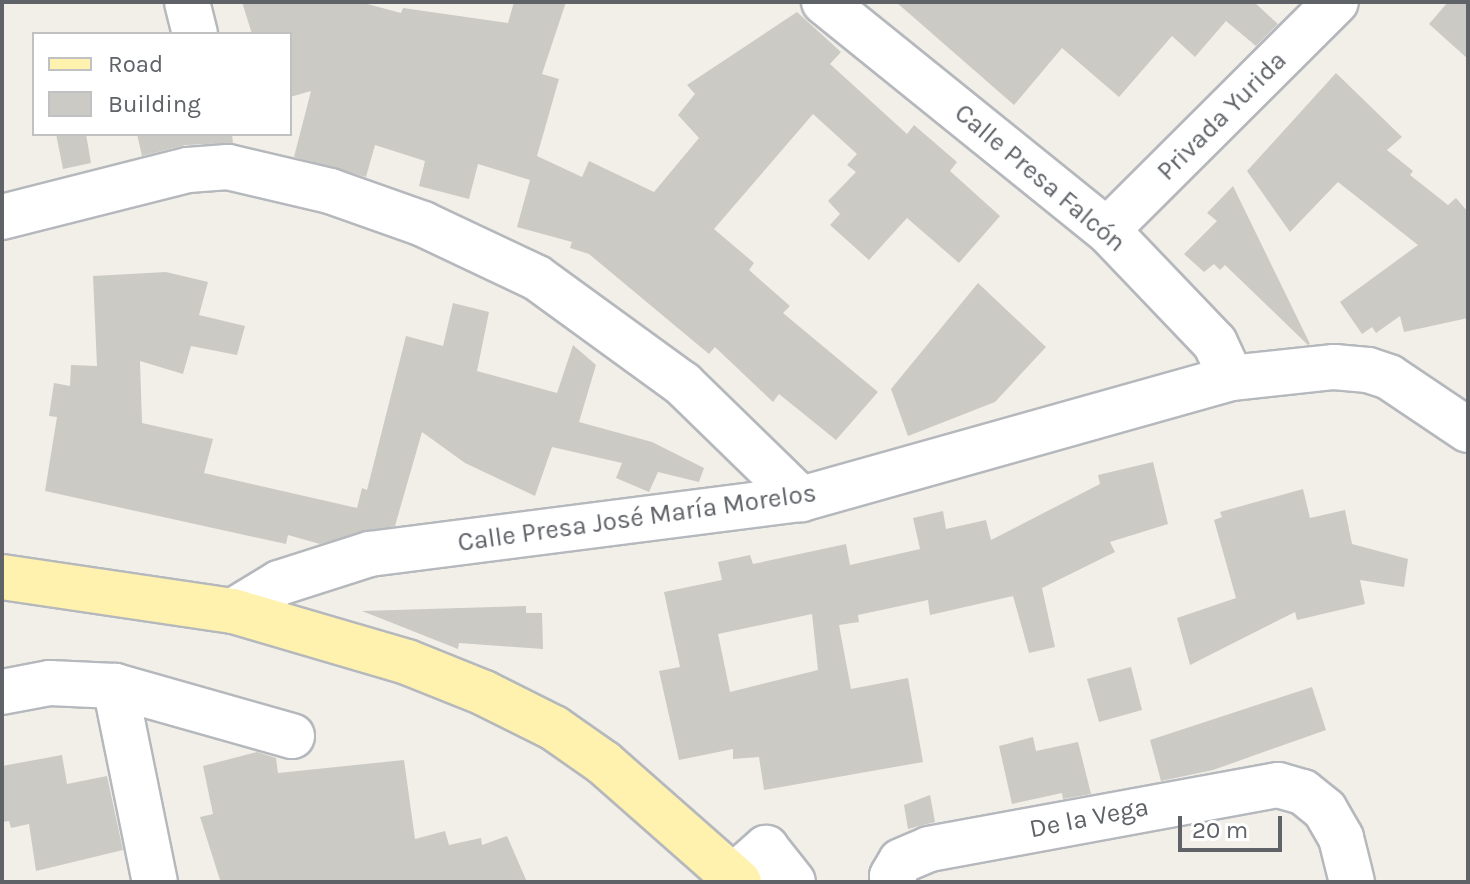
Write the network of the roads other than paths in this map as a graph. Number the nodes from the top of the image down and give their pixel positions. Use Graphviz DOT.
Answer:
graph roads {
  1 [pos="187,2"];
  2 [pos="1336,2"];
  3 [pos="845,8"];
  4 [pos="194,32"];
  5 [pos="224,150"];
  6 [pos="2,217"];
  7 [pos="1107,230"];
  8 [pos="1231,378"];
  9 [pos="1468,430"];
  10 [pos="801,499"];
  11 [pos="2,577"];
  12 [pos="233,611"];
  13 [pos="115,686"];
  14 [pos="2,692"];
  15 [pos="292,736"];
  16 [pos="737,879"];
  17 [pos="155,882"];
  18 [pos="793,882"];
  19 [pos="894,882"];
  20 [pos="1352,882"];
  1 -- 4 [label="street"];
  2 -- 7 [label="street, Privada Yurida"];
  3 -- 7 [label="street, Calle Presa Falcón"];
  5 -- 6 [label="street"];
  5 -- 10 [label="street"];
  7 -- 8 [label="street, Calle Presa Falcón"];
  8 -- 9 [label="street, Calle Presa José María Morelos"];
  8 -- 10 [label="street, Calle Presa José María Morelos"];
  10 -- 12 [label="street, Calle Presa José María Morelos"];
  11 -- 12 [label="main road"];
  12 -- 16 [label="main road"];
  13 -- 14 [label="street"];
  13 -- 15 [label="street"];
  13 -- 17 [label="street"];
  16 -- 18 [label="street"];
  19 -- 20 [label="street, De la Vega"];
}
